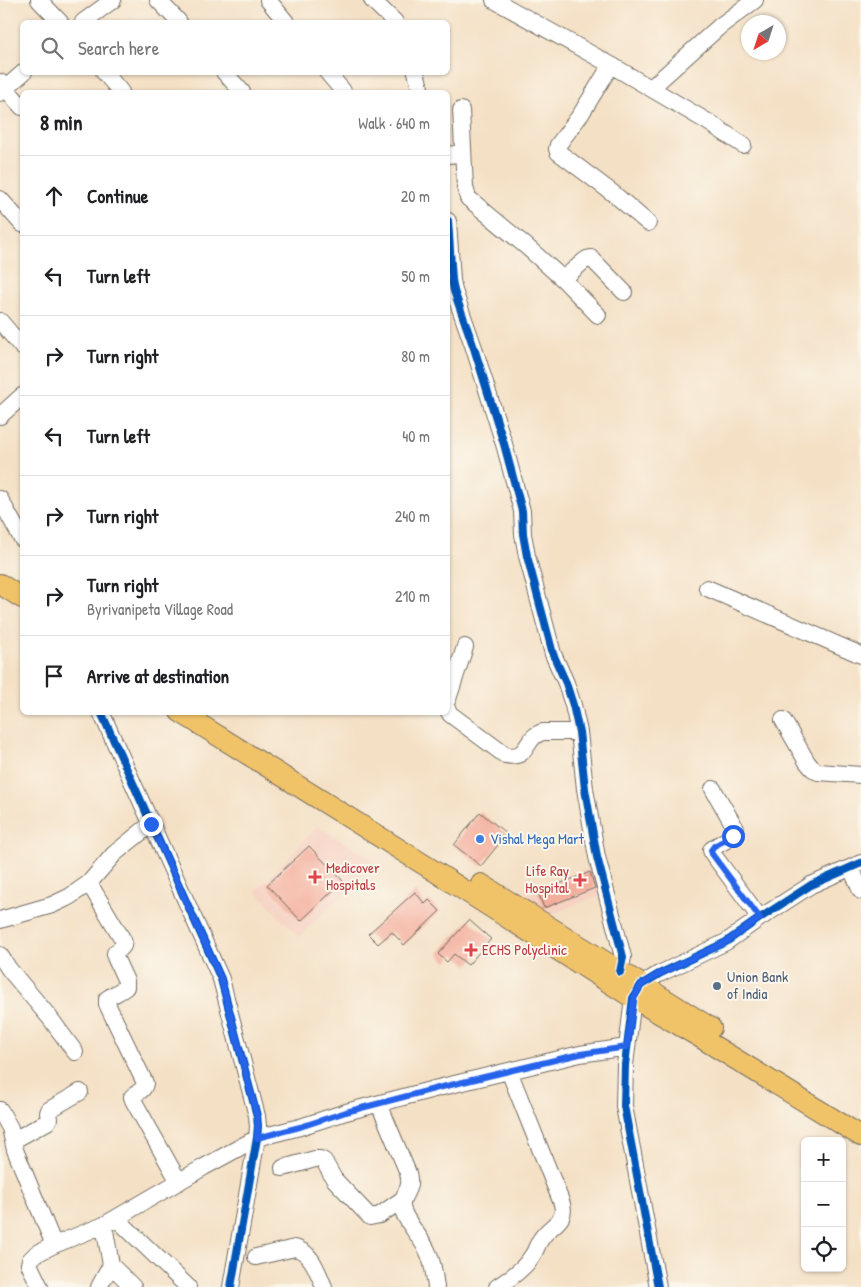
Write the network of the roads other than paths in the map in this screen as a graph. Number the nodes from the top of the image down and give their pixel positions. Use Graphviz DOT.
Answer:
graph roads {
  1 [pos="39,0"];
  2 [pos="113,0"];
  3 [pos="158,0"];
  4 [pos="268,0"];
  5 [pos="372,0"];
  6 [pos="494,0"];
  7 [pos="755,0"];
  8 [pos="58,20"];
  9 [pos="86,20"];
  10 [pos="177,20"];
  11 [pos="284,20"];
  12 [pos="393,20"];
  13 [pos="611,64"];
  14 [pos="20,75"];
  15 [pos="107,75"];
  16 [pos="227,75"];
  17 [pos="329,75"];
  18 [pos="417,75"];
  19 [pos="2,88"];
  20 [pos="651,88"];
  21 [pos="119,90"];
  22 [pos="240,90"];
  23 [pos="341,90"];
  24 [pos="420,90"];
  25 [pos="20,105"];
  26 [pos="461,110"];
  27 [pos="743,145"];
  28 [pos="455,154"];
  29 [pos="0,198"];
  30 [pos="20,222"];
  31 [pos="648,223"];
  32 [pos="450,251"];
  33 [pos="563,280"];
  34 [pos="624,292"];
  35 [pos="598,315"];
  36 [pos="0,321"];
  37 [pos="20,345"];
  38 [pos="20,398"];
  39 [pos="0,416"];
  40 [pos="0,499"];
  41 [pos="20,535"];
  42 [pos="0,584"];
  43 [pos="707,588"];
  44 [pos="20,597"];
  45 [pos="0,599"];
  46 [pos="20,612"];
  47 [pos="465,647"];
  48 [pos="861,655"];
  49 [pos="450,693"];
  50 [pos="450,714"];
  51 [pos="102,715"];
  52 [pos="185,715"];
  53 [pos="210,715"];
  54 [pos="783,720"];
  55 [pos="579,732"];
  56 [pos="861,776"];
  57 [pos="713,789"];
  58 [pos="151,824"];
  59 [pos="856,866"];
  60 [pos="89,883"];
  61 [pos="861,891"];
  62 [pos="760,918"];
  63 [pos="0,920"];
  64 [pos="0,955"];
  65 [pos="620,972"];
  66 [pos="637,991"];
  67 [pos="627,1047"];
  68 [pos="75,1052"];
  69 [pos="509,1071"];
  70 [pos="80,1092"];
  71 [pos="379,1104"];
  72 [pos="0,1110"];
  73 [pos="861,1122"];
  74 [pos="861,1136"];
  75 [pos="257,1138"];
  76 [pos="14,1140"];
  77 [pos="284,1168"];
  78 [pos="179,1182"];
  79 [pos="403,1200"];
  80 [pos="110,1221"];
  81 [pos="54,1245"];
  82 [pos="256,1257"];
  83 [pos="111,1265"];
  84 [pos="504,1285"];
  85 [pos="40,1287"];
  86 [pos="99,1287"];
  87 [pos="133,1287"];
  88 [pos="188,1287"];
  89 [pos="231,1287"];
  90 [pos="324,1287"];
  91 [pos="436,1287"];
  92 [pos="658,1287"];
  1 -- 8 [label="street"];
  2 -- 9 [label="street"];
  3 -- 10 [label="street"];
  4 -- 11 [label="street"];
  5 -- 12 [label="street"];
  6 -- 13 [label="street"];
  7 -- 20 [label="street"];
  13 -- 20 [label="street"];
  13 -- 31 [label="street"];
  14 -- 19 [label="street"];
  15 -- 21 [label="street"];
  16 -- 22 [label="street"];
  17 -- 23 [label="street"];
  18 -- 24 [label="street"];
  19 -- 25 [label="street"];
  20 -- 27 [label="street"];
  26 -- 28 [label="street"];
  28 -- 33 [label="street"];
  29 -- 30 [label="street"];
  32 -- 55 [label="street"];
  33 -- 34 [label="street"];
  33 -- 35 [label="street"];
  36 -- 37 [label="street"];
  38 -- 39 [label="street"];
  40 -- 41 [label="street"];
  42 -- 44 [label="main road"];
  43 -- 48 [label="street"];
  45 -- 46 [label="main road"];
  47 -- 49 [label="street"];
  50 -- 55 [label="street"];
  51 -- 58 [label="street"];
  52 -- 66 [label="main road"];
  53 -- 65 [label="main road"];
  54 -- 56 [label="street"];
  55 -- 65 [label="street"];
  57 -- 62 [label="street"];
  58 -- 60 [label="street"];
  58 -- 75 [label="street"];
  59 -- 61 [label="street"];
  59 -- 62 [label="street"];
  60 -- 63 [label="street"];
  60 -- 78 [label="street"];
  62 -- 66 [label="street"];
  64 -- 68 [label="street"];
  65 -- 66 [label="main road"];
  66 -- 67 [label="street"];
  66 -- 73 [label="main road"];
  66 -- 74 [label="main road"];
  67 -- 69 [label="street"];
  67 -- 92 [label="street"];
  69 -- 71 [label="street"];
  69 -- 84 [label="street"];
  70 -- 76 [label="street"];
  71 -- 75 [label="street"];
  71 -- 79 [label="street"];
  72 -- 76 [label="street"];
  75 -- 78 [label="street"];
  75 -- 89 [label="street"];
  76 -- 81 [label="street"];
  77 -- 79 [label="street"];
  78 -- 80 [label="street"];
  79 -- 91 [label="street"];
  80 -- 81 [label="street"];
  80 -- 83 [label="street"];
  80 -- 88 [label="street"];
  81 -- 85 [label="street"];
  82 -- 90 [label="street"];
  83 -- 86 [label="street"];
  83 -- 87 [label="street"];
}
